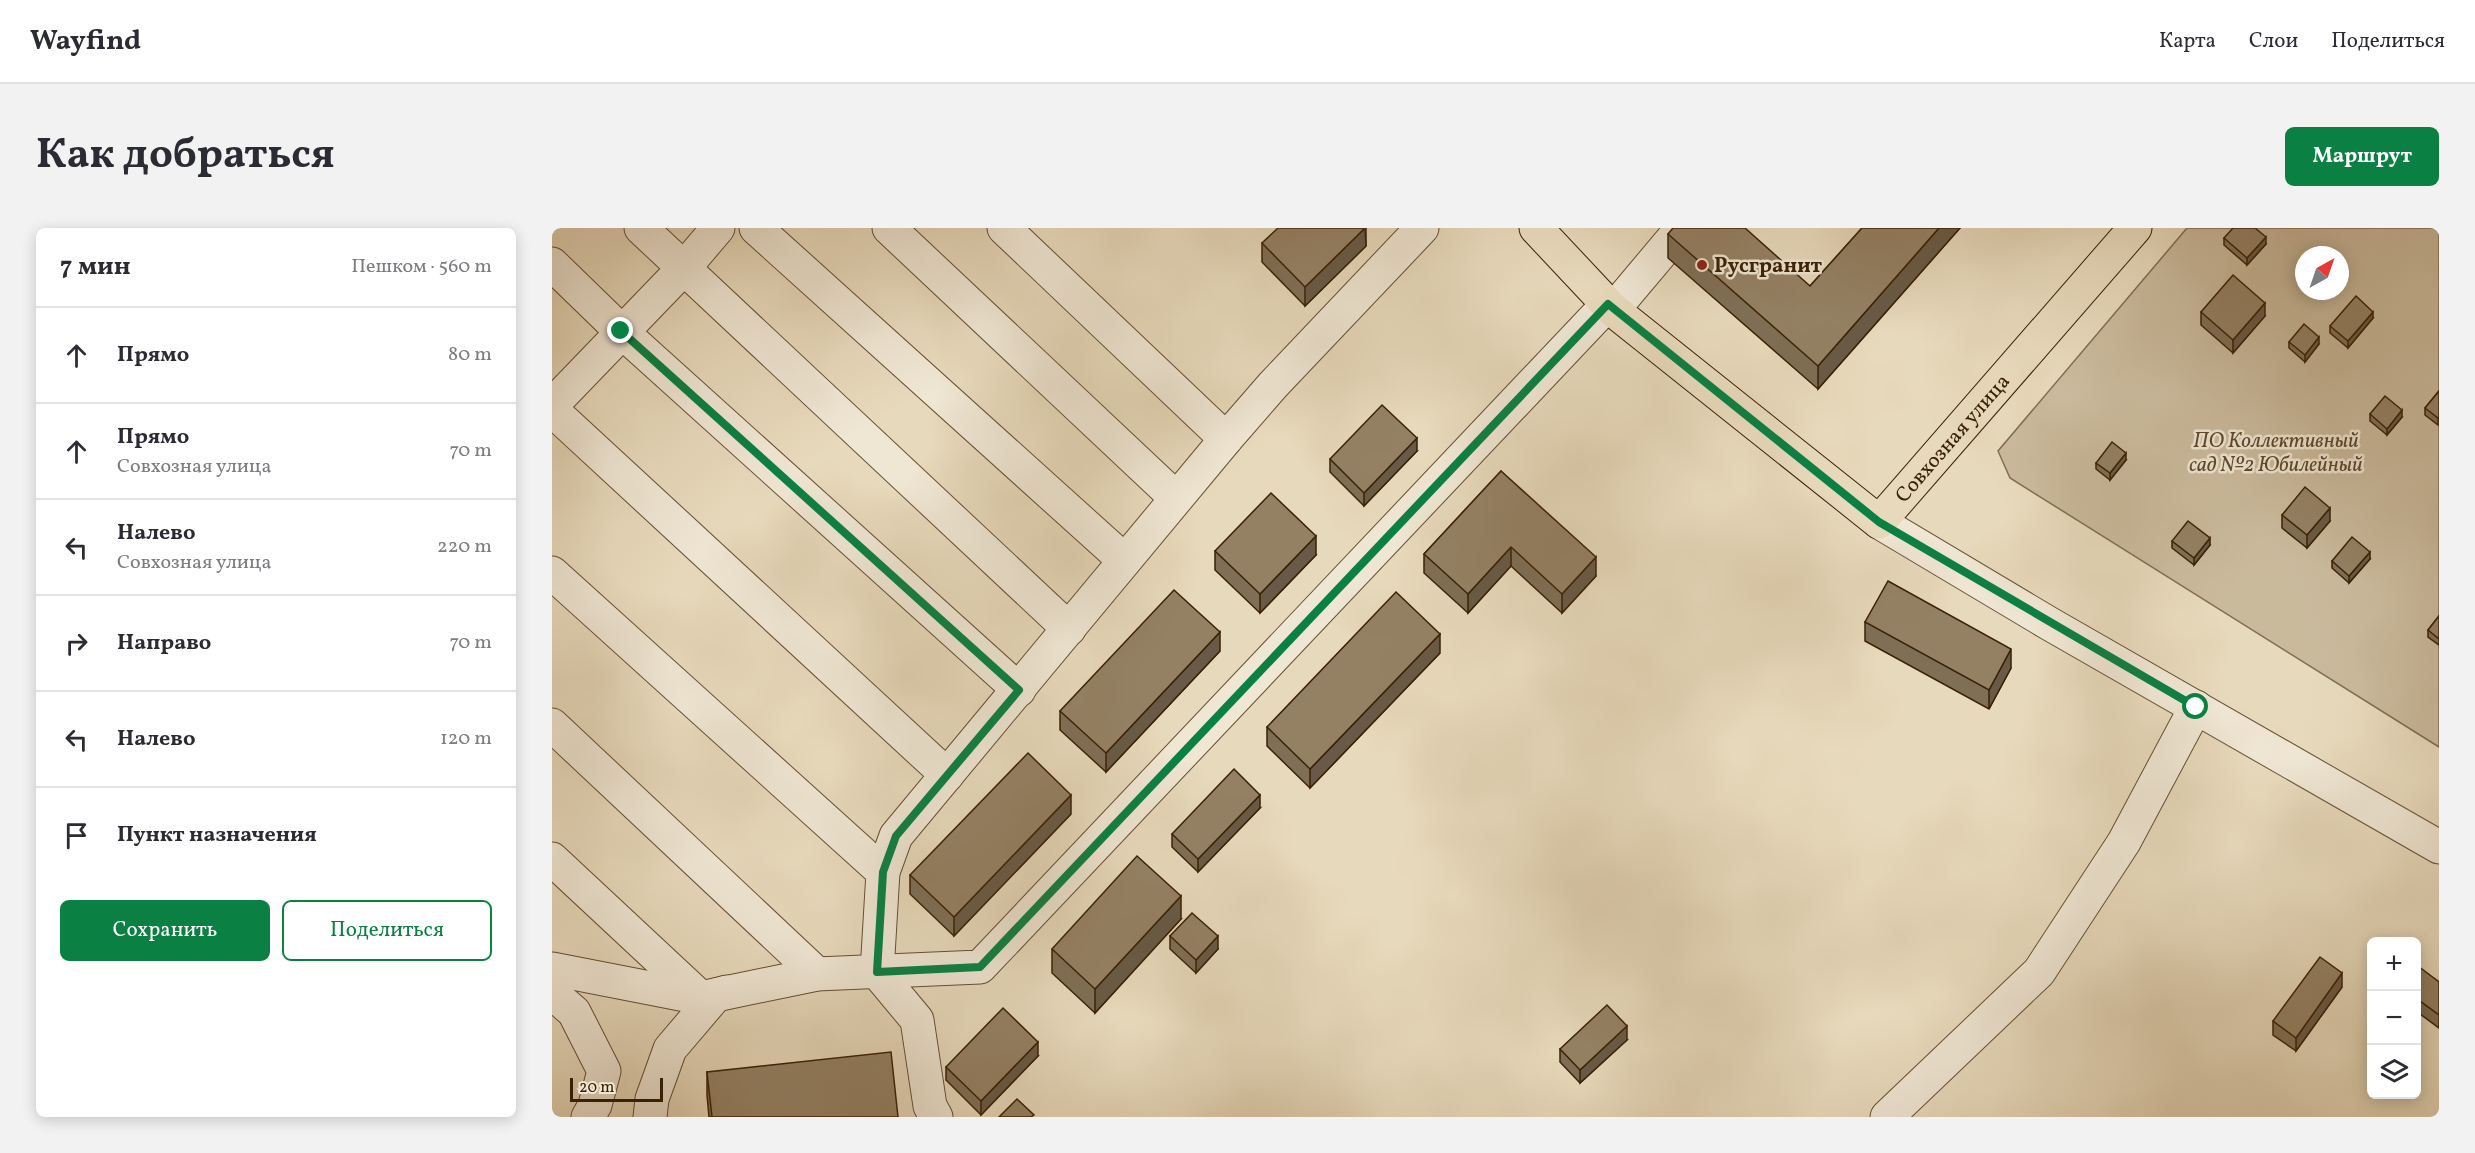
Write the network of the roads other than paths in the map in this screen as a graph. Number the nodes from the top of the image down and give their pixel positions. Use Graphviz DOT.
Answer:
graph roads {
  1 [pos="640,228"];
  2 [pos="718,228"];
  3 [pos="756,228"];
  4 [pos="889,228"];
  5 [pos="1004,228"];
  6 [pos="1422,228"];
  7 [pos="1536,228"];
  8 [pos="1682,228"];
  9 [pos="2135,228"];
  10 [pos="552,264"];
  11 [pos="684,268"];
  12 [pos="1611,307"];
  13 [pos="621,331"];
  14 [pos="552,405"];
  15 [pos="552,410"];
  16 [pos="1226,439"];
  17 [pos="1176,498"];
  18 [pos="1879,522"];
  19 [pos="1124,560"];
  20 [pos="552,573"];
  21 [pos="1069,629"];
  22 [pos="1019,690"];
  23 [pos="2196,707"];
  24 [pos="552,725"];
  25 [pos="947,775"];
  26 [pos="2439,847"];
  27 [pos="552,859"];
  28 [pos="883,872"];
  29 [pos="552,969"];
  30 [pos="877,972"];
  31 [pos="817,974"];
  32 [pos="552,993"];
  33 [pos="715,995"];
  34 [pos="588,1117"];
  35 [pos="650,1117"];
  36 [pos="936,1117"];
  37 [pos="1887,1117"];
  1 -- 11 [label="street"];
  2 -- 11 [label="street"];
  3 -- 19 [label="street"];
  4 -- 17 [label="street"];
  5 -- 16 [label="street"];
  6 -- 16 [label="street"];
  7 -- 12 [label="main road, Совхозная улица"];
  8 -- 12 [label="street"];
  9 -- 18 [label="main road, Совхозная улица"];
  10 -- 13 [label="street"];
  11 -- 13 [label="street"];
  11 -- 21 [label="street"];
  12 -- 18 [label="main road, Совхозная улица"];
  12 -- 30 [label="street"];
  13 -- 14 [label="street"];
  13 -- 22 [label="street"];
  15 -- 25 [label="street"];
  16 -- 17 [label="street"];
  17 -- 19 [label="street"];
  18 -- 23 [label="street"];
  19 -- 21 [label="street"];
  20 -- 28 [label="street"];
  21 -- 22 [label="street"];
  22 -- 25 [label="street"];
  23 -- 26 [label="street"];
  23 -- 37 [label="street"];
  24 -- 31 [label="street"];
  25 -- 28 [label="street"];
  27 -- 33 [label="street"];
  28 -- 30 [label="street"];
  29 -- 33 [label="street"];
  30 -- 31 [label="street"];
  30 -- 36 [label="street"];
  31 -- 33 [label="street"];
  32 -- 34 [label="street"];
  33 -- 35 [label="street"];
}
